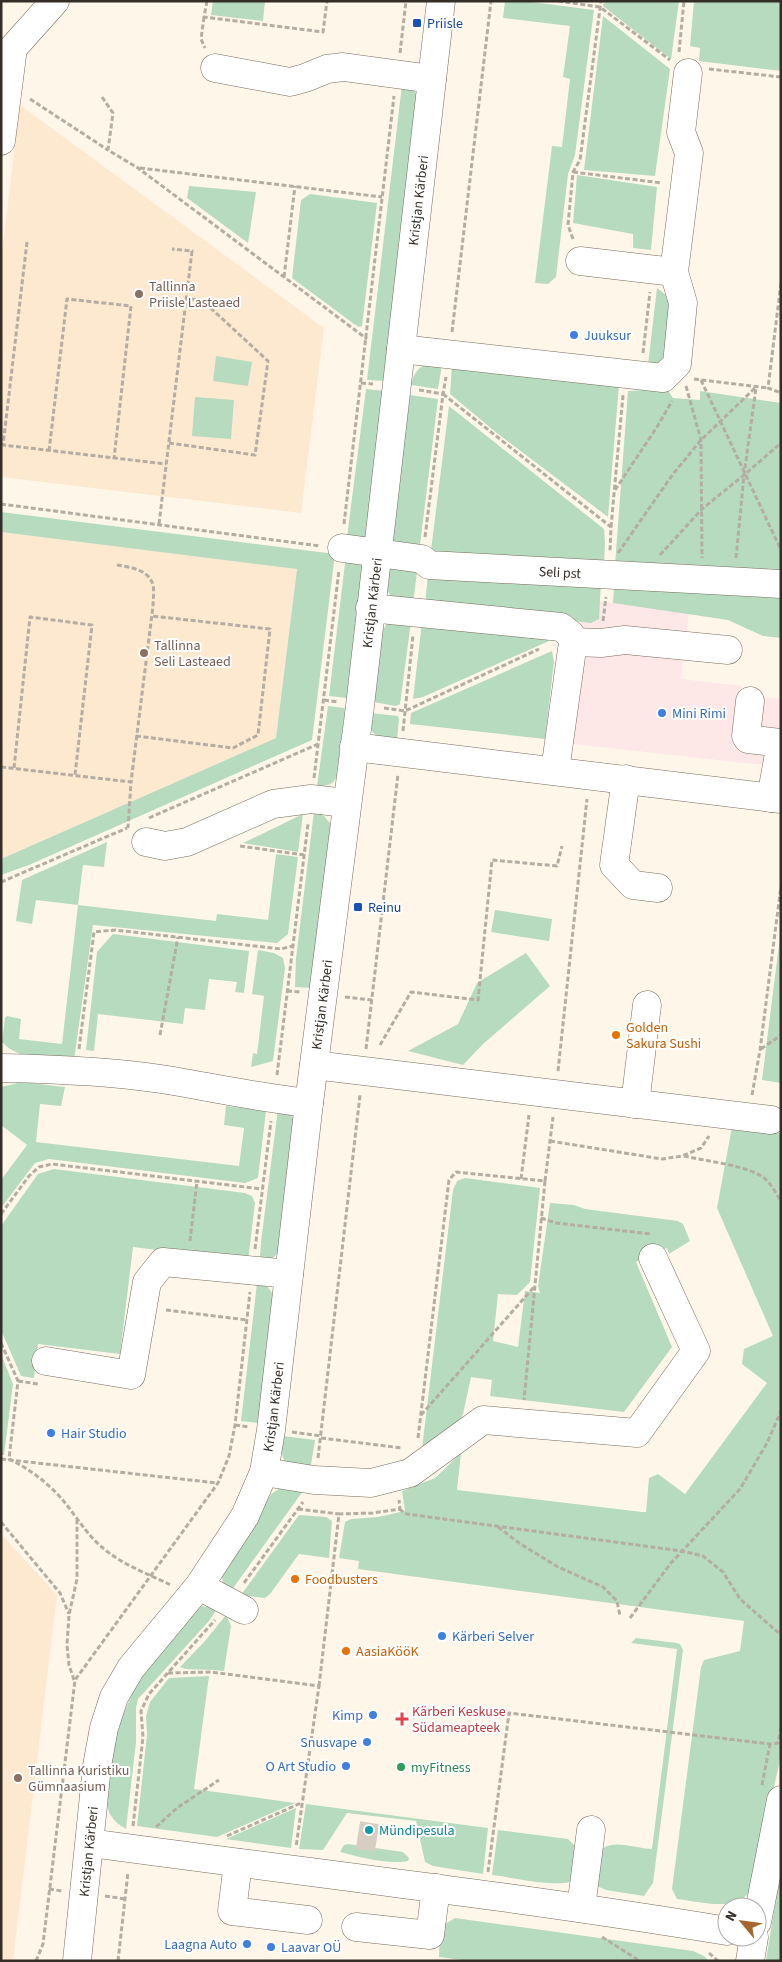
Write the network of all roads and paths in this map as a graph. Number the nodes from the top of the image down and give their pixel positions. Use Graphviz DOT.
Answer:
graph roads {
  1 [pos="55,1"];
  2 [pos="207,1"];
  3 [pos="327,1"];
  4 [pos="406,1"];
  5 [pos="442,1"];
  6 [pos="491,1"];
  7 [pos="558,1"];
  8 [pos="601,1"];
  9 [pos="684,1"];
  10 [pos="600,7"];
  11 [pos="204,17"];
  12 [pos="214,68"];
  13 [pos="686,69"];
  14 [pos="397,74"];
  15 [pos="781,77"];
  16 [pos="432,79"];
  17 [pos="8,85"];
  18 [pos="102,97"];
  19 [pos="1,142"];
  20 [pos="108,150"];
  21 [pos="138,168"];
  22 [pos="573,172"];
  23 [pos="295,186"];
  24 [pos="685,186"];
  25 [pos="382,197"];
  26 [pos="27,242"];
  27 [pos="172,249"];
  28 [pos="580,260"];
  29 [pos="674,272"];
  30 [pos="284,277"];
  31 [pos="781,283"];
  32 [pos="186,298"];
  33 [pos="367,339"];
  34 [pos="401,349"];
  35 [pos="450,355"];
  36 [pos="701,380"];
  37 [pos="361,383"];
  38 [pos="674,383"];
  39 [pos="397,387"];
  40 [pos="756,387"];
  41 [pos="768,388"];
  42 [pos="781,392"];
  43 [pos="720,422"];
  44 [pos="701,440"];
  45 [pos="169,443"];
  46 [pos="781,443"];
  47 [pos="49,451"];
  48 [pos="114,458"];
  49 [pos="166,464"];
  50 [pos="744,475"];
  51 [pos="615,491"];
  52 [pos="1,504"];
  53 [pos="702,508"];
  54 [pos="159,524"];
  55 [pos="342,548"];
  56 [pos="781,550"];
  57 [pos="376,554"];
  58 [pos="615,557"];
  59 [pos="702,564"];
  60 [pos="117,565"];
  61 [pos="642,576"];
  62 [pos="733,581"];
  63 [pos="781,584"];
  64 [pos="370,608"];
  65 [pos="152,616"];
  66 [pos="574,642"];
  67 [pos="728,650"];
  68 [pos="750,701"];
  69 [pos="136,736"];
  70 [pos="780,743"];
  71 [pos="318,744"];
  72 [pos="354,747"];
  73 [pos="1,767"];
  74 [pos="14,768"];
  75 [pos="555,770"];
  76 [pos="75,775"];
  77 [pos="589,775"];
  78 [pos="626,779"];
  79 [pos="131,782"];
  80 [pos="776,798"];
  81 [pos="311,799"];
  82 [pos="346,803"];
  83 [pos="139,828"];
  84 [pos="210,832"];
  85 [pos="562,846"];
  86 [pos="304,855"];
  87 [pos="1,882"];
  88 [pos="781,886"];
  89 [pos="658,888"];
  90 [pos="178,937"];
  91 [pos="292,946"];
  92 [pos="647,1005"];
  93 [pos="160,1034"];
  94 [pos="781,1035"];
  95 [pos="380,1045"];
  96 [pos="760,1050"];
  97 [pos="314,1065"];
  98 [pos="1,1068"];
  99 [pos="76,1070"];
  100 [pos="543,1093"];
  101 [pos="274,1100"];
  102 [pos="309,1104"];
  103 [pos="635,1104"];
  104 [pos="714,1114"];
  105 [pos="760,1119"];
  106 [pos="550,1141"];
  107 [pos="682,1156"];
  108 [pos="522,1179"];
  109 [pos="196,1181"];
  110 [pos="545,1181"];
  111 [pos="262,1189"];
  112 [pos="781,1201"];
  113 [pos="1,1214"];
  114 [pos="541,1218"];
  115 [pos="653,1246"];
  116 [pos="188,1264"];
  117 [pos="253,1270"];
  118 [pos="289,1274"];
  119 [pos="534,1287"];
  120 [pos="142,1308"];
  121 [pos="247,1320"];
  122 [pos="1,1343"];
  123 [pos="46,1361"];
  124 [pos="781,1411"];
  125 [pos="420,1416"];
  126 [pos="522,1424"];
  127 [pos="321,1438"];
  128 [pos="417,1441"];
  129 [pos="407,1449"];
  130 [pos="1,1458"];
  131 [pos="8,1459"];
  132 [pos="264,1472"];
  133 [pos="395,1477"];
  134 [pos="218,1483"];
  135 [pos="298,1509"];
  136 [pos="399,1509"];
  137 [pos="339,1514"];
  138 [pos="77,1519"];
  139 [pos="1,1522"];
  140 [pos="498,1527"];
  141 [pos="682,1551"];
  142 [pos="151,1576"];
  143 [pos="196,1590"];
  144 [pos="244,1610"];
  145 [pos="69,1615"];
  146 [pos="620,1616"];
  147 [pos="630,1618"];
  148 [pos="781,1635"];
  149 [pos="168,1673"];
  150 [pos="74,1680"];
  151 [pos="319,1686"];
  152 [pos="781,1727"];
  153 [pos="219,1780"];
  154 [pos="781,1800"];
  155 [pos="302,1803"];
  156 [pos="591,1830"];
  157 [pos="152,1831"];
  158 [pos="218,1840"];
  159 [pos="90,1843"];
  160 [pos="295,1851"];
  161 [pos="238,1863"];
  162 [pos="487,1878"];
  163 [pos="436,1888"];
  164 [pos="762,1897"];
  165 [pos="580,1908"];
  166 [pos="308,1920"];
  167 [pos="356,1927"];
  168 [pos="717,1929"];
  169 [pos="596,1932"];
  170 [pos="752,1947"];
  171 [pos="36,1961"];
  172 [pos="77,1961"];
  173 [pos="640,1961"];
  174 [pos="750,1961"];
  1 -- 17 [label="street"];
  2 -- 11 [label="path"];
  3 -- 11 [label="path"];
  4 -- 14 [label="path"];
  5 -- 16 [label="street, Kristjan Kärberi"];
  6 -- 35 [label="path"];
  7 -- 10 [label="path"];
  8 -- 10 [label="path"];
  9 -- 13 [label="path"];
  10 -- 13 [label="path"];
  10 -- 22 [label="path"];
  11 -- 12 [label="path"];
  12 -- 14 [label="street"];
  13 -- 15 [label="path"];
  13 -- 24 [label="street"];
  14 -- 16 [label="street"];
  14 -- 25 [label="path"];
  16 -- 34 [label="street, Kristjan Kärberi"];
  17 -- 19 [label="street"];
  17 -- 20 [label="path"];
  18 -- 20 [label="path"];
  20 -- 21 [label="path"];
  21 -- 23 [label="path"];
  21 -- 30 [label="path"];
  22 -- 24 [label="path"];
  22 -- 28 [label="path"];
  23 -- 25 [label="path"];
  23 -- 30 [label="path"];
  24 -- 29 [label="street"];
  25 -- 33 [label="path"];
  26 -- 47 [label="path"];
  27 -- 32 [label="path"];
  28 -- 29 [label="street"];
  29 -- 38 [label="street"];
  30 -- 33 [label="path"];
  31 -- 41 [label="path"];
  32 -- 45 [label="path"];
  32 -- 45 [label="path"];
  33 -- 37 [label="path"];
  34 -- 35 [label="street"];
  34 -- 39 [label="street, Kristjan Kärberi"];
  35 -- 38 [label="street"];
  35 -- 39 [label="path"];
  36 -- 38 [label="path"];
  36 -- 40 [label="path"];
  36 -- 43 [label="path"];
  37 -- 39 [label="path"];
  37 -- 55 [label="path"];
  38 -- 44 [label="path"];
  38 -- 51 [label="path"];
  39 -- 57 [label="street, Kristjan Kärberi"];
  40 -- 41 [label="path"];
  40 -- 43 [label="path"];
  40 -- 50 [label="path"];
  41 -- 42 [label="path"];
  43 -- 44 [label="path"];
  43 -- 50 [label="path"];
  44 -- 53 [label="path"];
  44 -- 58 [label="path"];
  45 -- 49 [label="path"];
  46 -- 50 [label="path"];
  47 -- 48 [label="path"];
  47 -- 48 [label="path"];
  48 -- 49 [label="path"];
  49 -- 54 [label="path"];
  50 -- 53 [label="path"];
  50 -- 56 [label="path"];
  50 -- 62 [label="path"];
  52 -- 54 [label="path"];
  53 -- 59 [label="path"];
  53 -- 61 [label="path"];
  54 -- 55 [label="path"];
  55 -- 57 [label="street, Seli pst"];
  55 -- 71 [label="path"];
  57 -- 61 [label="street, Seli pst"];
  57 -- 64 [label="street, Kristjan Kärberi"];
  60 -- 65 [label="path"];
  61 -- 62 [label="street, Seli pst"];
  62 -- 63 [label="street, Seli pst"];
  64 -- 66 [label="street"];
  64 -- 72 [label="street, Kristjan Kärberi"];
  65 -- 69 [label="path"];
  65 -- 69 [label="path"];
  66 -- 67 [label="street"];
  66 -- 75 [label="street"];
  68 -- 70 [label="street"];
  69 -- 79 [label="path"];
  70 -- 80 [label="street"];
  71 -- 81 [label="path"];
  71 -- 83 [label="path"];
  72 -- 75 [label="street"];
  72 -- 82 [label="street, Kristjan Kärberi"];
  73 -- 74 [label="path"];
  74 -- 76 [label="path"];
  74 -- 76 [label="path"];
  75 -- 77 [label="street"];
  76 -- 79 [label="path"];
  77 -- 78 [label="street"];
  77 -- 100 [label="path"];
  78 -- 80 [label="street"];
  78 -- 89 [label="street"];
  79 -- 83 [label="path"];
  81 -- 82 [label="street"];
  81 -- 84 [label="street"];
  81 -- 86 [label="path"];
  82 -- 97 [label="street, Kristjan Kärberi"];
  83 -- 84 [label="street"];
  83 -- 87 [label="path"];
  84 -- 86 [label="path"];
  85 -- 95 [label="path"];
  86 -- 91 [label="path"];
  88 -- 96 [label="path"];
  90 -- 91 [label="path"];
  90 -- 93 [label="path"];
  90 -- 99 [label="path"];
  91 -- 101 [label="path"];
  92 -- 103 [label="street"];
  94 -- 96 [label="path"];
  96 -- 105 [label="path"];
  97 -- 100 [label="street"];
  97 -- 102 [label="street, Kristjan Kärberi"];
  98 -- 99 [label="street"];
  99 -- 101 [label="street"];
  100 -- 103 [label="street"];
  100 -- 106 [label="path"];
  100 -- 108 [label="path"];
  101 -- 102 [label="street"];
  101 -- 111 [label="path"];
  102 -- 118 [label="street, Kristjan Kärberi"];
  103 -- 104 [label="street"];
  104 -- 105 [label="street"];
  104 -- 107 [label="path"];
  106 -- 107 [label="path"];
  106 -- 110 [label="path"];
  107 -- 112 [label="path"];
  108 -- 110 [label="path"];
  108 -- 125 [label="path"];
  109 -- 111 [label="path"];
  109 -- 113 [label="path"];
  109 -- 116 [label="path"];
  110 -- 114 [label="path"];
  111 -- 117 [label="path"];
  114 -- 115 [label="path"];
  114 -- 119 [label="path"];
  115 -- 126 [label="street"];
  116 -- 117 [label="street"];
  116 -- 120 [label="street"];
  117 -- 118 [label="street"];
  117 -- 121 [label="path"];
  118 -- 132 [label="street, Kristjan Kärberi"];
  119 -- 125 [label="path"];
  119 -- 126 [label="path"];
  120 -- 121 [label="path"];
  120 -- 123 [label="street"];
  121 -- 134 [label="path"];
  122 -- 131 [label="path"];
  124 -- 141 [label="path"];
  125 -- 128 [label="path"];
  126 -- 133 [label="street"];
  127 -- 129 [label="path"];
  130 -- 131 [label="path"];
  131 -- 134 [label="path"];
  131 -- 138 [label="path"];
  132 -- 133 [label="street"];
  132 -- 143 [label="street, Kristjan Kärberi"];
  133 -- 136 [label="path"];
  134 -- 142 [label="path"];
  135 -- 137 [label="path"];
  136 -- 137 [label="path"];
  136 -- 140 [label="path"];
  137 -- 151 [label="path"];
  138 -- 142 [label="path"];
  138 -- 145 [label="path"];
  139 -- 145 [label="path"];
  140 -- 141 [label="path"];
  140 -- 146 [label="path"];
  141 -- 147 [label="path"];
  141 -- 148 [label="path"];
  142 -- 143 [label="path"];
  142 -- 150 [label="path"];
  143 -- 144 [label="street"];
  143 -- 159 [label="street, Kristjan Kärberi"];
  145 -- 150 [label="path"];
  149 -- 151 [label="path"];
  150 -- 171 [label="path"];
  151 -- 155 [label="path"];
  152 -- 162 [label="path"];
  153 -- 157 [label="path"];
  154 -- 164 [label="street"];
  155 -- 158 [label="path"];
  155 -- 160 [label="path"];
  156 -- 165 [label="street"];
  159 -- 161 [label="street"];
  159 -- 172 [label="street, Kristjan Kärberi"];
  161 -- 163 [label="street"];
  161 -- 166 [label="street"];
  163 -- 165 [label="street"];
  163 -- 167 [label="street"];
  165 -- 168 [label="street"];
  169 -- 173 [label="path"];
  170 -- 174 [label="street"];
}
